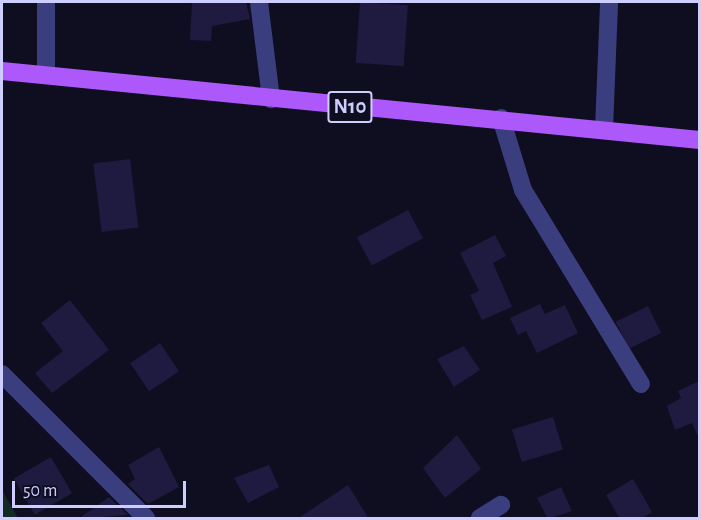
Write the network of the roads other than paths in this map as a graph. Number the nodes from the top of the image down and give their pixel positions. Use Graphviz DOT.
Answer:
graph roads {
  1 [pos="46,2"];
  2 [pos="259,2"];
  3 [pos="609,2"];
  4 [pos="2,71"];
  5 [pos="46,75"];
  6 [pos="271,99"];
  7 [pos="501,118"];
  8 [pos="604,129"];
  9 [pos="699,140"];
  10 [pos="2,374"];
  11 [pos="641,384"];
  12 [pos="501,505"];
  13 [pos="146,519"];
  14 [pos="480,519"];
  1 -- 5 [label="street"];
  2 -- 6 [label="street"];
  3 -- 8 [label="street"];
  4 -- 5 [label="main road, N10"];
  5 -- 6 [label="main road, N10"];
  6 -- 7 [label="main road, N10"];
  7 -- 8 [label="main road, N10"];
  7 -- 11 [label="street"];
  8 -- 9 [label="main road, N10"];
  10 -- 13 [label="street"];
  12 -- 14 [label="street"];
}
